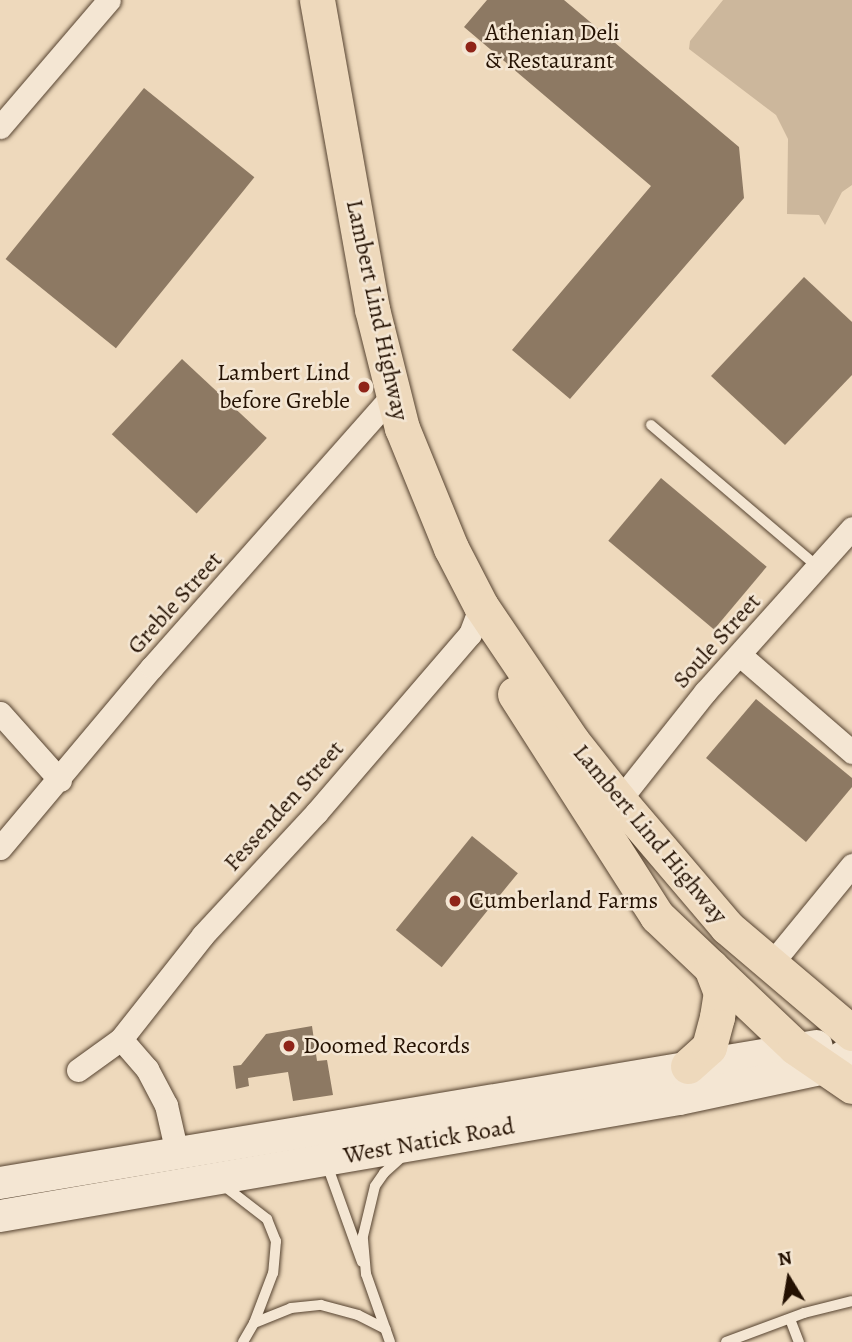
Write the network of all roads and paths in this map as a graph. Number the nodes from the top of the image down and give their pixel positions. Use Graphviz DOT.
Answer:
graph roads {
  1 [pos="109,0"];
  2 [pos="317,0"];
  3 [pos="0,127"];
  4 [pos="393,395"];
  5 [pos="651,425"];
  6 [pos="852,528"];
  7 [pos="818,567"];
  8 [pos="481,606"];
  9 [pos="740,655"];
  10 [pos="0,713"];
  11 [pos="852,752"];
  12 [pos="60,780"];
  13 [pos="625,793"];
  14 [pos="0,848"];
  15 [pos="852,865"];
  16 [pos="772,964"];
  17 [pos="711,967"];
  18 [pos="852,1033"];
  19 [pos="121,1039"];
  20 [pos="852,1043"];
  21 [pos="795,1047"];
  22 [pos="688,1066"];
  23 [pos="843,1068"];
  24 [pos="78,1070"];
  25 [pos="428,1140"];
  26 [pos="322,1144"];
  27 [pos="177,1153"];
  28 [pos="215,1179"];
  29 [pos="0,1183"];
  30 [pos="0,1216"];
  31 [pos="366,1274"];
  32 [pos="852,1301"];
  33 [pos="790,1319"];
  34 [pos="254,1323"];
  35 [pos="386,1329"];
  36 [pos="243,1342"];
  37 [pos="390,1342"];
  38 [pos="726,1342"];
  39 [pos="799,1342"];
  1 -- 3 [label="street"];
  2 -- 4 [label="main road, Lambert Lind Highway"];
  4 -- 8 [label="main road, Lambert Lind Highway"];
  4 -- 12 [label="street, Greble Street"];
  5 -- 7 [label="lane"];
  6 -- 7 [label="street, Soule Street"];
  7 -- 9 [label="street, Soule Street"];
  8 -- 16 [label="main road, Lambert Lind Highway"];
  8 -- 17 [label="main road, Lambert Lind Highway"];
  8 -- 19 [label="street, Fessenden Street"];
  9 -- 11 [label="street"];
  9 -- 13 [label="street, Soule Street"];
  10 -- 12 [label="street"];
  12 -- 14 [label="street, Greble Street"];
  15 -- 16 [label="street"];
  16 -- 18 [label="main road, Lambert Lind Highway"];
  17 -- 21 [label="main road, Lambert Lind Highway"];
  17 -- 22 [label="main road"];
  19 -- 24 [label="street, Fessenden Street"];
  19 -- 27 [label="street"];
  20 -- 21 [label="main road, West Natick Road"];
  21 -- 22 [label="main road, West Natick Road"];
  21 -- 23 [label="main road, Lambert Lind Highway"];
  22 -- 26 [label="main road, West Natick Road"];
  23 -- 25 [label="main road, West Natick Road"];
  25 -- 26 [label="main road, West Natick Road"];
  25 -- 31 [label="lane"];
  26 -- 27 [label="main road, West Natick Road"];
  26 -- 28 [label="main road, West Natick Road"];
  26 -- 31 [label="lane"];
  27 -- 29 [label="main road, West Natick Road"];
  28 -- 30 [label="main road, West Natick Road"];
  28 -- 34 [label="lane"];
  31 -- 35 [label="lane"];
  32 -- 33 [label="lane"];
  33 -- 38 [label="lane"];
  33 -- 39 [label="lane"];
  34 -- 35 [label="lane"];
  34 -- 36 [label="lane"];
  35 -- 37 [label="lane"];
}
